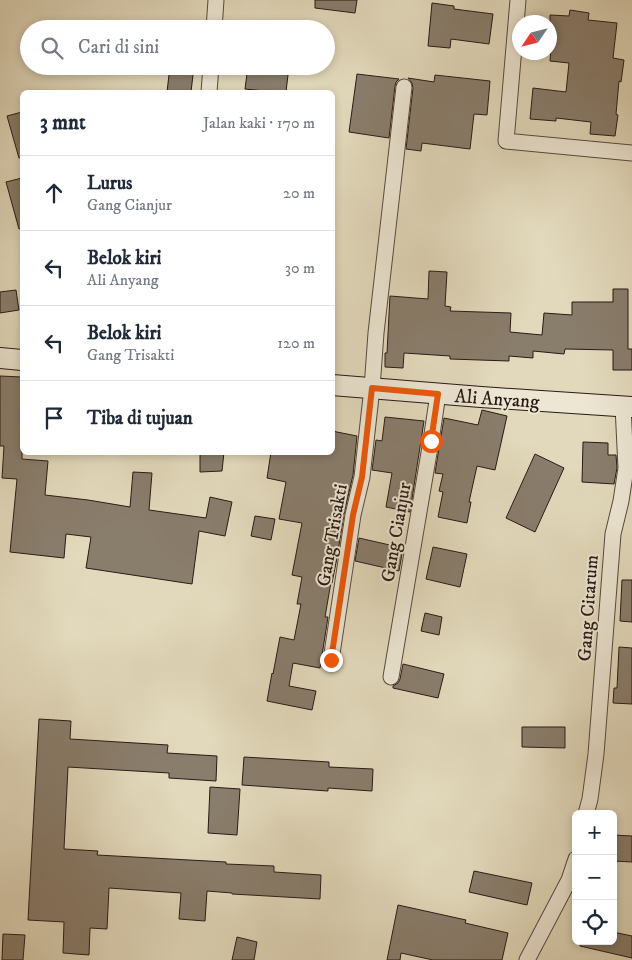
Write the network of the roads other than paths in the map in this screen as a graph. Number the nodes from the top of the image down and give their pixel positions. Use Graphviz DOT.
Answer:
graph roads {
  1 [pos="216,0"];
  2 [pos="518,0"];
  3 [pos="215,20"];
  4 [pos="210,75"];
  5 [pos="404,87"];
  6 [pos="209,90"];
  7 [pos="632,153"];
  8 [pos="0,358"];
  9 [pos="20,360"];
  10 [pos="335,385"];
  11 [pos="372,388"];
  12 [pos="438,394"];
  13 [pos="627,406"];
  14 [pos="331,660"];
  15 [pos="391,677"];
  16 [pos="587,810"];
  17 [pos="572,873"];
  18 [pos="527,960"];
  1 -- 3 [label="street"];
  2 -- 7 [label="street"];
  4 -- 6 [label="street"];
  5 -- 11 [label="street, Gang Trisakti"];
  8 -- 9 [label="street"];
  10 -- 11 [label="street, Ali Anyang"];
  11 -- 12 [label="street, Ali Anyang"];
  11 -- 14 [label="street, Gang Trisakti"];
  12 -- 13 [label="street, Ali Anyang"];
  12 -- 15 [label="street, Gang Cianjur"];
  13 -- 16 [label="street, Gang Citarum"];
  17 -- 18 [label="street"];
}
